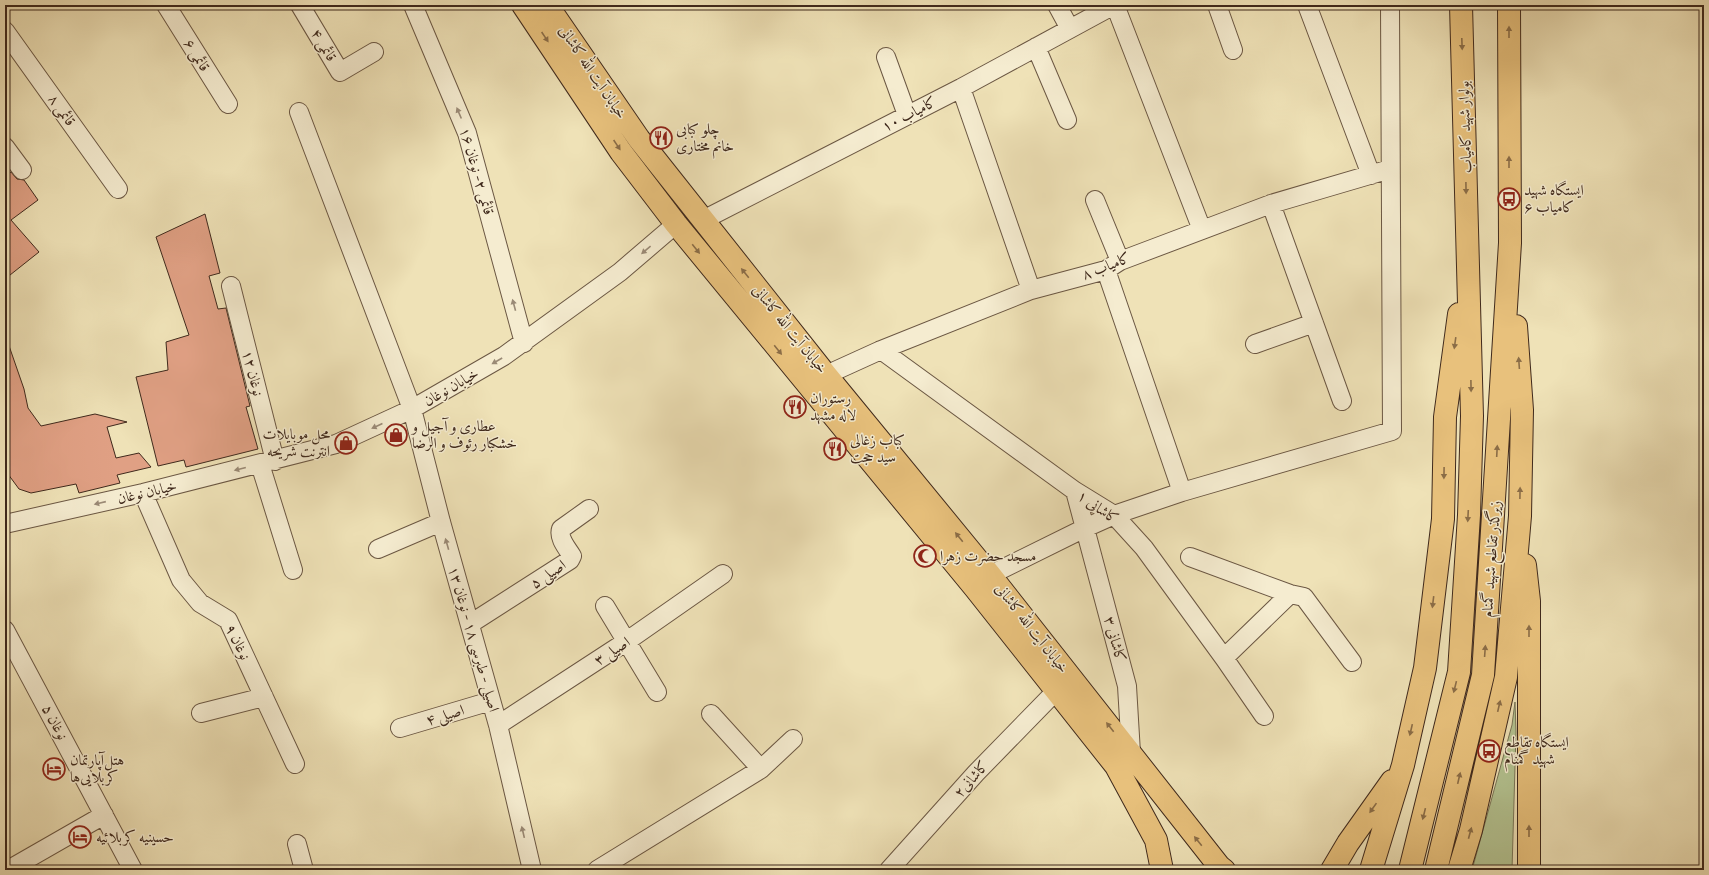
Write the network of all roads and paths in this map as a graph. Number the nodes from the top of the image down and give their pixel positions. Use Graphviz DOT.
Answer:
graph roads {
  1 [pos="166,5"];
  2 [pos="300,5"];
  3 [pos="413,5"];
  4 [pos="523,5"];
  5 [pos="547,5"];
  6 [pos="1057,5"];
  7 [pos="1115,5"];
  8 [pos="1217,5"];
  9 [pos="1306,5"];
  10 [pos="1390,5"];
  11 [pos="1461,5"];
  12 [pos="1509,5"];
  13 [pos="1070,29"];
  14 [pos="5,31"];
  15 [pos="1036,47"];
  16 [pos="1233,50"];
  17 [pos="374,52"];
  18 [pos="886,57"];
  19 [pos="961,88"];
  20 [pos="228,104"];
  21 [pos="299,112"];
  22 [pos="907,115"];
  23 [pos="1067,120"];
  24 [pos="5,147"];
  25 [pos="1390,169"];
  26 [pos="22,170"];
  27 [pos="1372,175"];
  28 [pos="118,189"];
  29 [pos="1095,200"];
  30 [pos="1271,204"];
  31 [pos="703,220"];
  32 [pos="676,224"];
  33 [pos="1202,230"];
  34 [pos="1510,243"];
  35 [pos="1468,249"];
  36 [pos="1113,265"];
  37 [pos="231,286"];
  38 [pos="1031,290"];
  39 [pos="1314,323"];
  40 [pos="524,343"];
  41 [pos="1255,344"];
  42 [pos="881,350"];
  43 [pos="826,375"];
  44 [pos="1342,401"];
  45 [pos="412,409"];
  46 [pos="268,463"];
  47 [pos="1075,491"];
  48 [pos="1182,492"];
  49 [pos="142,493"];
  50 [pos="589,509"];
  51 [pos="1114,515"];
  52 [pos="1520,516"];
  53 [pos="7,521"];
  54 [pos="441,522"];
  55 [pos="1085,528"];
  56 [pos="378,549"];
  57 [pos="1190,557"];
  58 [pos="293,570"];
  59 [pos="723,574"];
  60 [pos="990,575"];
  61 [pos="1290,594"];
  62 [pos="605,606"];
  63 [pos="470,624"];
  64 [pos="5,630"];
  65 [pos="627,641"];
  66 [pos="1224,658"];
  67 [pos="1352,662"];
  68 [pos="1056,691"];
  69 [pos="657,692"];
  70 [pos="264,697"];
  71 [pos="491,701"];
  72 [pos="202,713"];
  73 [pos="711,714"];
  74 [pos="1264,716"];
  75 [pos="498,725"];
  76 [pos="400,728"];
  77 [pos="793,740"];
  78 [pos="1131,753"];
  79 [pos="295,764"];
  80 [pos="1403,765"];
  81 [pos="761,769"];
  82 [pos="104,815"];
  83 [pos="1348,843"];
  84 [pos="297,844"];
  85 [pos="1221,869"];
  86 [pos="8,870"];
  87 [pos="133,870"];
  88 [pos="304,870"];
  89 [pos="532,870"];
  90 [pos="597,870"];
  91 [pos="889,870"];
  92 [pos="1162,870"];
  93 [pos="1321,870"];
  94 [pos="1332,870"];
  95 [pos="1371,870"];
  96 [pos="1410,870"];
  97 [pos="1436,870"];
  98 [pos="1459,870"];
  99 [pos="1529,870"];
  1 -- 20 [label="street, قائمی ۶"];
  2 -- 17 [label="street, قائمی ۴"];
  40 -- 3 [label="street, قائمی ۲- نوغان ۱۶, one-way"];
  4 -- 32 [label="main road, خیابان آیت الله کاشانی, one-way"];
  5 -- 31 [label="main road, خیابان آیت الله کاشانی"];
  6 -- 13 [label="street"];
  7 -- 13 [label="street, کامیاب ۱۰"];
  7 -- 33 [label="street"];
  8 -- 16 [label="street"];
  9 -- 27 [label="street"];
  10 -- 25 [label="street"];
  11 -- 35 [label="main road, بولوار شهید کامیاب, one-way"];
  34 -- 12 [label="main road, one-way"];
  13 -- 15 [label="street, کامیاب ۱۰"];
  14 -- 28 [label="street, قائمی ۸"];
  15 -- 19 [label="street, کامیاب ۱۰"];
  15 -- 23 [label="street"];
  18 -- 22 [label="street"];
  19 -- 22 [label="street, کامیاب ۱۰"];
  19 -- 38 [label="street"];
  21 -- 45 [label="street, اصیلی - طبرسی ۱۸ - نوغان ۱۳"];
  22 -- 31 [label="street, کامیاب ۱۰"];
  24 -- 26 [label="street"];
  25 -- 27 [label="street, کامیاب ۸"];
  25 -- 48 [label="street"];
  27 -- 30 [label="street, کامیاب ۸"];
  29 -- 36 [label="street"];
  30 -- 33 [label="street, کامیاب ۸"];
  30 -- 39 [label="street"];
  43 -- 31 [label="main road, خیابان آیت الله کاشانی, one-way"];
  32 -- 40 [label="street, خیابان نوغان, one-way"];
  32 -- 68 [label="main road, خیابان آیت الله کاشانی, one-way"];
  33 -- 36 [label="street, کامیاب ۸"];
  52 -- 34 [label="main road, one-way"];
  97 -- 34 [label="main road, زیرگذر تقاطع شهید گمنام, one-way"];
  35 -- 80 [label="main road, one-way"];
  35 -- 96 [label="main road, زیرگذر تقاطع شهید گمنام, one-way"];
  36 -- 38 [label="street, کامیاب ۸"];
  36 -- 48 [label="street"];
  37 -- 46 [label="street, نوغان ۱۲"];
  38 -- 42 [label="street, کامیاب ۸"];
  39 -- 41 [label="street"];
  39 -- 44 [label="street"];
  40 -- 45 [label="street, خیابان نوغان, one-way"];
  42 -- 43 [label="street, کامیاب ۸"];
  42 -- 47 [label="street, کاشانی ۱"];
  60 -- 43 [label="main road, خیابان آیت الله کاشانی, one-way"];
  45 -- 46 [label="street, خیابان نوغان, one-way"];
  45 -- 54 [label="street, اصیلی - طبرسی ۱۸ - نوغان ۱۳"];
  46 -- 49 [label="street, خیابان نوغان, one-way"];
  46 -- 58 [label="street, نوغان ۱۲"];
  47 -- 51 [label="street, کاشانی ۱"];
  47 -- 55 [label="street, کاشانی ۳"];
  48 -- 51 [label="street"];
  49 -- 53 [label="street, خیابان نوغان, one-way"];
  49 -- 70 [label="street, نوغان ۹"];
  50 -- 63 [label="street, اصیلی ۵"];
  51 -- 55 [label="street"];
  51 -- 66 [label="street, کاشانی ۱"];
  98 -- 52 [label="main road, one-way"];
  99 -- 52 [label="main road, one-way"];
  54 -- 56 [label="street"];
  63 -- 54 [label="street, اصیلی - طبرسی ۱۸ - نوغان ۱۳, one-way"];
  55 -- 60 [label="street"];
  55 -- 78 [label="street, کاشانی ۳"];
  57 -- 61 [label="street"];
  59 -- 65 [label="street, اصیلی ۳"];
  78 -- 60 [label="main road, خیابان آیت الله کاشانی, one-way"];
  61 -- 66 [label="street"];
  61 -- 67 [label="street"];
  62 -- 65 [label="street"];
  63 -- 71 [label="street, اصیلی - طبرسی ۱۸ - نوغان ۱۳"];
  64 -- 82 [label="street, نوغان ۵"];
  65 -- 69 [label="street"];
  65 -- 75 [label="street, اصیلی ۳"];
  66 -- 74 [label="street, کاشانی ۱"];
  68 -- 91 [label="street, کاشانی۲"];
  68 -- 92 [label="main road, خیابان آیت الله کاشانی"];
  70 -- 72 [label="street"];
  70 -- 79 [label="street, نوغان ۹"];
  71 -- 75 [label="street, اصیلی - طبرسی ۱۸ - نوغان ۱۳"];
  71 -- 76 [label="street, اصیلی ۴"];
  73 -- 81 [label="street"];
  89 -- 75 [label="street, اصیلی - طبرسی ۱۸ - نوغان ۱۳, one-way"];
  77 -- 81 [label="street"];
  85 -- 78 [label="main road, خیابان آیت الله کاشانی, one-way"];
  80 -- 83 [label="main road, one-way"];
  80 -- 95 [label="main road"];
  81 -- 90 [label="street"];
  82 -- 86 [label="street"];
  82 -- 87 [label="street, نوغان ۵"];
  83 -- 93 [label="main road"];
  83 -- 94 [label="main road"];
  84 -- 88 [label="street"];
}
